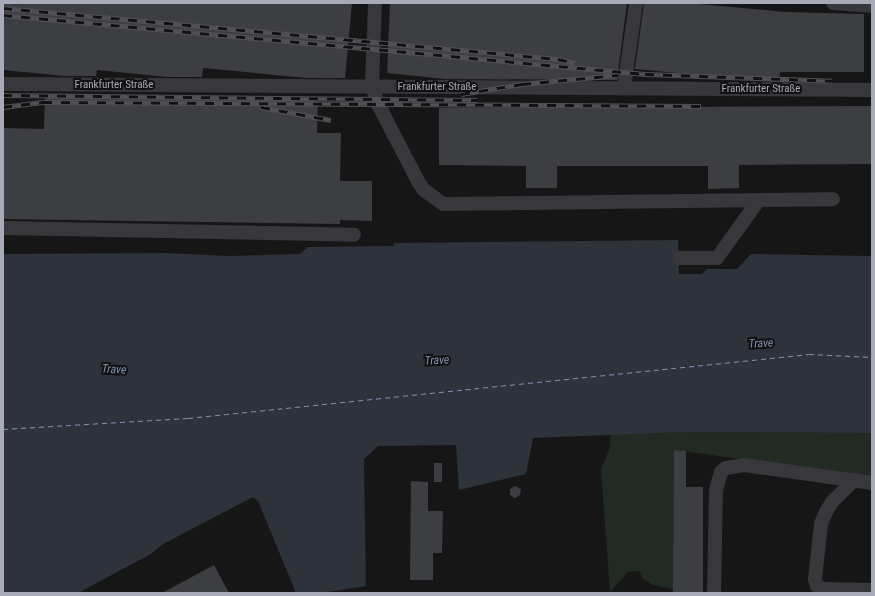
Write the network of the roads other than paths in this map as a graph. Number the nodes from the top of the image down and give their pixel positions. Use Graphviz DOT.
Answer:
graph roads {
  1 [pos="375,3"];
  2 [pos="636,3"];
  3 [pos="833,3"];
  4 [pos="872,6"];
  5 [pos="3,84"];
  6 [pos="372,86"];
  7 [pos="624,88"];
  8 [pos="872,90"];
  9 [pos="833,199"];
  10 [pos="758,201"];
  11 [pos="3,228"];
  12 [pos="354,235"];
  13 [pos="679,258"];
  14 [pos="854,480"];
  15 [pos="872,483"];
  16 [pos="872,590"];
  17 [pos="714,593"];
  1 -- 6 [label="street"];
  2 -- 7 [label="street"];
  3 -- 4 [label="street"];
  5 -- 6 [label="street, Frankfurter Straße"];
  6 -- 7 [label="street, Frankfurter Straße"];
  6 -- 10 [label="street"];
  7 -- 8 [label="street, Frankfurter Straße"];
  9 -- 10 [label="street"];
  10 -- 13 [label="street"];
  11 -- 12 [label="street"];
  14 -- 15 [label="street"];
  14 -- 16 [label="street"];
  14 -- 17 [label="street"];
}
